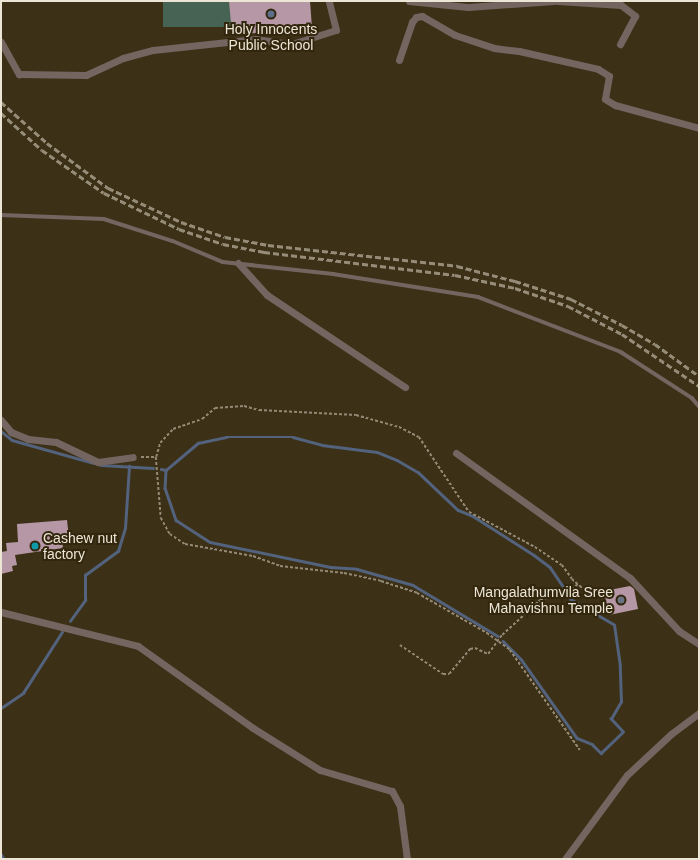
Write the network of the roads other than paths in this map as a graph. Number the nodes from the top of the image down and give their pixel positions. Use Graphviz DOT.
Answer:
graph roads {
  1 [pos="329,1"];
  2 [pos="409,1"];
  3 [pos="554,1"];
  4 [pos="558,1"];
  5 [pos="1,42"];
  6 [pos="620,44"];
  7 [pos="399,60"];
  8 [pos="699,128"];
  9 [pos="1,215"];
  10 [pos="238,264"];
  11 [pos="405,387"];
  12 [pos="699,406"];
  13 [pos="1,420"];
  14 [pos="456,452"];
  15 [pos="133,457"];
  16 [pos="1,612"];
  17 [pos="699,644"];
  18 [pos="699,713"];
  19 [pos="407,859"];
  20 [pos="565,859"];
  1 -- 5 [label="street"];
  2 -- 3 [label="street"];
  4 -- 6 [label="street"];
  7 -- 8 [label="street"];
  9 -- 10 [label="lane"];
  10 -- 11 [label="street"];
  10 -- 12 [label="lane"];
  13 -- 15 [label="street"];
  14 -- 17 [label="street"];
  16 -- 19 [label="street"];
  18 -- 20 [label="street"];
}
